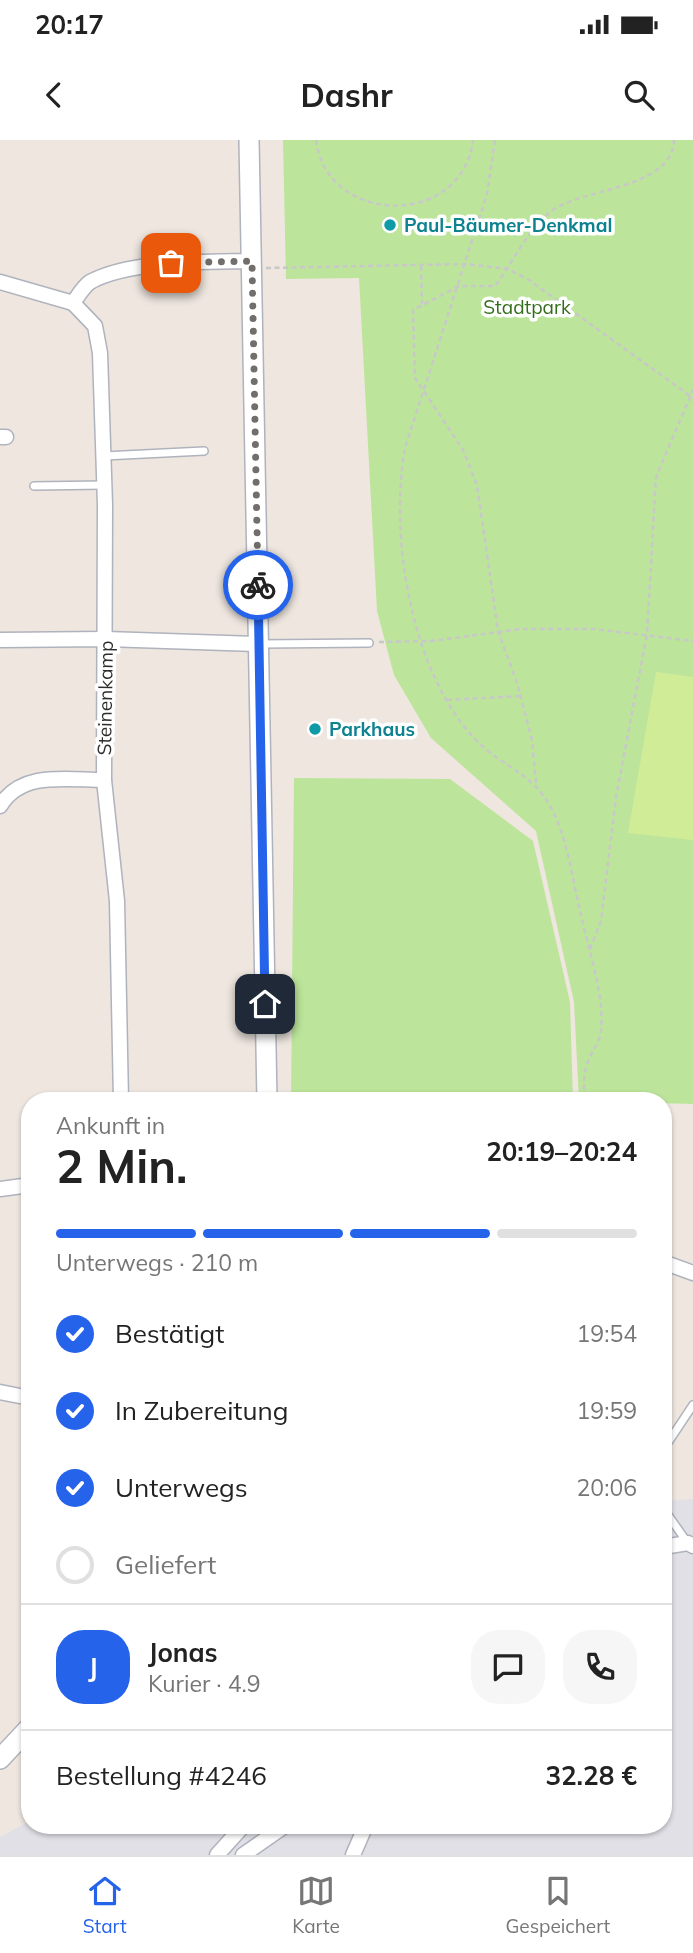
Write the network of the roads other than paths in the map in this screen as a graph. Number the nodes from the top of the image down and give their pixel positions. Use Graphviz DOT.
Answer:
graph roads {
  1 [pos="249,140"];
  2 [pos="252,265"];
  3 [pos="0,282"];
  4 [pos="73,303"];
  5 [pos="204,451"];
  6 [pos="103,456"];
  7 [pos="104,485"];
  8 [pos="34,486"];
  9 [pos="106,639"];
  10 [pos="0,640"];
  11 [pos="369,643"];
  12 [pos="259,644"];
  13 [pos="104,780"];
  14 [pos="0,806"];
  15 [pos="121,1092"];
  16 [pos="267,1092"];
  17 [pos="21,1186"];
  18 [pos="0,1189"];
  19 [pos="672,1265"];
  20 [pos="693,1273"];
  21 [pos="0,1392"];
  22 [pos="21,1396"];
  23 [pos="693,1405"];
  24 [pos="672,1436"];
  25 [pos="672,1520"];
  26 [pos="690,1545"];
  27 [pos="672,1546"];
  28 [pos="21,1737"];
  29 [pos="0,1759"];
  30 [pos="236,1834"];
  31 [pos="273,1834"];
  32 [pos="362,1834"];
  33 [pos="217,1855"];
  34 [pos="243,1855"];
  35 [pos="353,1855"];
  1 -- 2 [label="main road"];
  2 -- 4 [label="street"];
  2 -- 12 [label="main road"];
  3 -- 4 [label="street"];
  4 -- 6 [label="street, Steinenkamp"];
  5 -- 6 [label="lane"];
  6 -- 7 [label="street, Steinenkamp"];
  7 -- 8 [label="lane"];
  7 -- 9 [label="street, Steinenkamp"];
  9 -- 10 [label="street"];
  9 -- 12 [label="street"];
  9 -- 13 [label="street, Steinenkamp"];
  11 -- 12 [label="lane"];
  12 -- 16 [label="main road"];
  13 -- 14 [label="street"];
  13 -- 15 [label="street, Steinenkamp"];
  17 -- 18 [label="street"];
  19 -- 20 [label="street"];
  21 -- 22 [label="street"];
  23 -- 24 [label="lane"];
  25 -- 26 [label="lane"];
  26 -- 27 [label="street"];
  28 -- 29 [label="main road"];
  30 -- 33 [label="street"];
  31 -- 34 [label="street"];
  32 -- 35 [label="street"];
}
